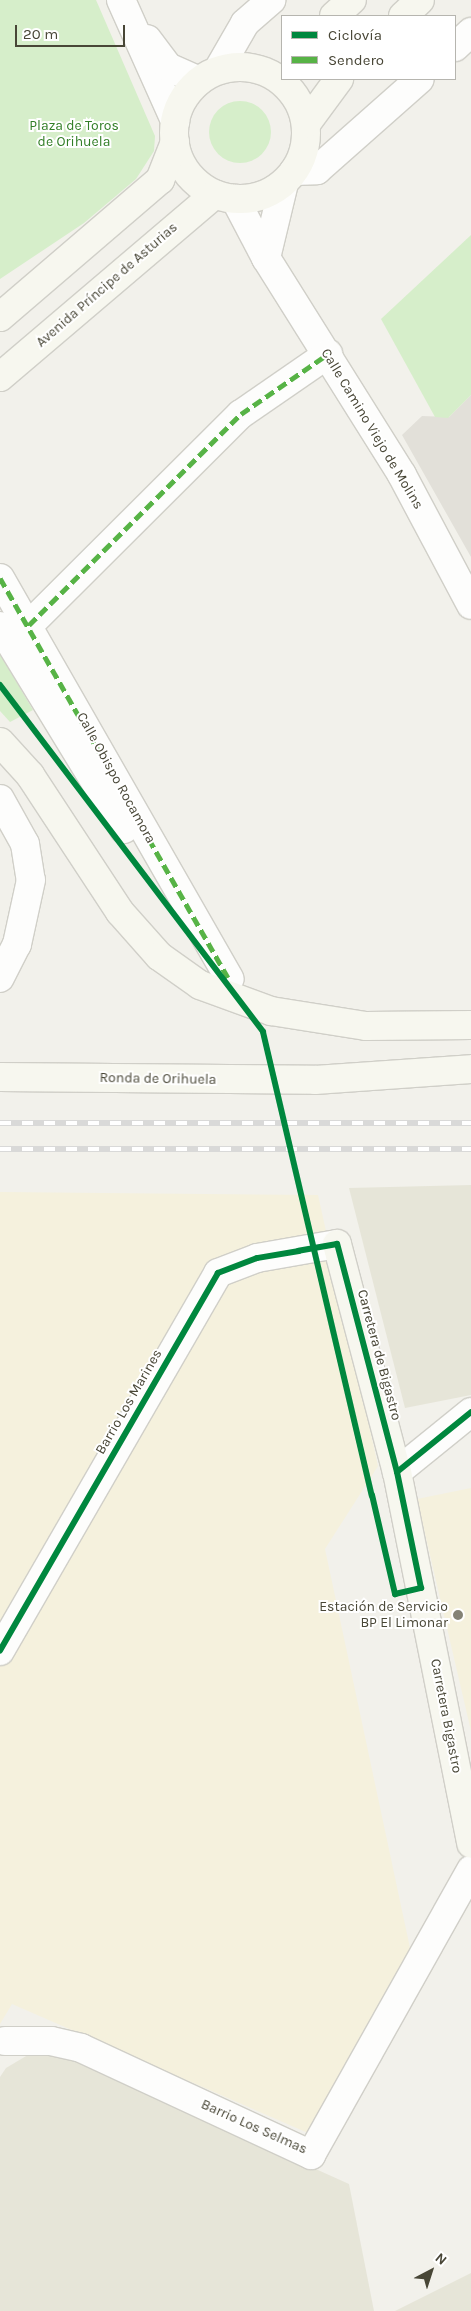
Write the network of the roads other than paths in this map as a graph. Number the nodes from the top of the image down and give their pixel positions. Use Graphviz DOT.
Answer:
graph roads {
  1 [pos="271,0"];
  2 [pos="352,0"];
  3 [pos="420,0"];
  4 [pos="124,5"];
  5 [pos="335,15"];
  6 [pos="404,15"];
  7 [pos="471,32"];
  8 [pos="456,46"];
  9 [pos="281,57"];
  10 [pos="255,68"];
  11 [pos="208,75"];
  12 [pos="338,80"];
  13 [pos="419,80"];
  14 [pos="306,124"];
  15 [pos="175,132"];
  16 [pos="289,177"];
  17 [pos="225,197"];
  18 [pos="266,258"];
  19 [pos="0,317"];
  20 [pos="328,354"];
  21 [pos="0,377"];
  22 [pos="0,578"];
  23 [pos="471,605"];
  24 [pos="30,625"];
  25 [pos="0,626"];
  26 [pos="0,742"];
  27 [pos="0,799"];
  28 [pos="124,829"];
  29 [pos="0,978"];
  30 [pos="230,979"];
  31 [pos="471,1025"];
  32 [pos="471,1051"];
  33 [pos="471,1069"];
  34 [pos="0,1077"];
  35 [pos="315,1080"];
  36 [pos="337,1244"];
  37 [pos="471,1412"];
  38 [pos="397,1472"];
  39 [pos="421,1588"];
  40 [pos="0,1651"];
  41 [pos="471,1844"];
  42 [pos="471,1870"];
  43 [pos="5,2042"];
  1 -- 11 [label="street"];
  2 -- 5 [label="street"];
  3 -- 6 [label="street"];
  4 -- 11 [label="street"];
  4 -- 15 [label="street"];
  7 -- 8 [label="street"];
  9 -- 10 [label="street"];
  10 -- 11 [label="street"];
  10 -- 14 [label="street"];
  11 -- 15 [label="street"];
  12 -- 14 [label="street"];
  13 -- 16 [label="street"];
  14 -- 16 [label="street"];
  15 -- 17 [label="street"];
  15 -- 19 [label="street"];
  16 -- 17 [label="street"];
  16 -- 18 [label="street"];
  17 -- 18 [label="street, Calle Camino Viejo de Molins"];
  17 -- 21 [label="street, Avenida Príncipe de Asturias"];
  18 -- 20 [label="street, Calle Camino Viejo de Molins"];
  20 -- 23 [label="street, Calle Camino Viejo de Molins"];
  20 -- 24 [label="street"];
  22 -- 24 [label="street, Calle Obispo Rocamora"];
  24 -- 30 [label="street, Calle Obispo Rocamora"];
  25 -- 28 [label="street, Calle Obispo Rocamora"];
  26 -- 31 [label="street"];
  27 -- 29 [label="street"];
  32 -- 35 [label="street, Ronda de Orihuela"];
  33 -- 35 [label="street, Ronda de Orihuela"];
  34 -- 35 [label="street, Ronda de Orihuela"];
  36 -- 38 [label="street, Carretera de Bigastro"];
  36 -- 40 [label="street, Barrio Los Marines"];
  37 -- 38 [label="street"];
  38 -- 39 [label="street, Carretera de Bigastro"];
  39 -- 41 [label="street, Carretera Bigastro"];
  42 -- 43 [label="street, Barrio Los Selmas"];
}
